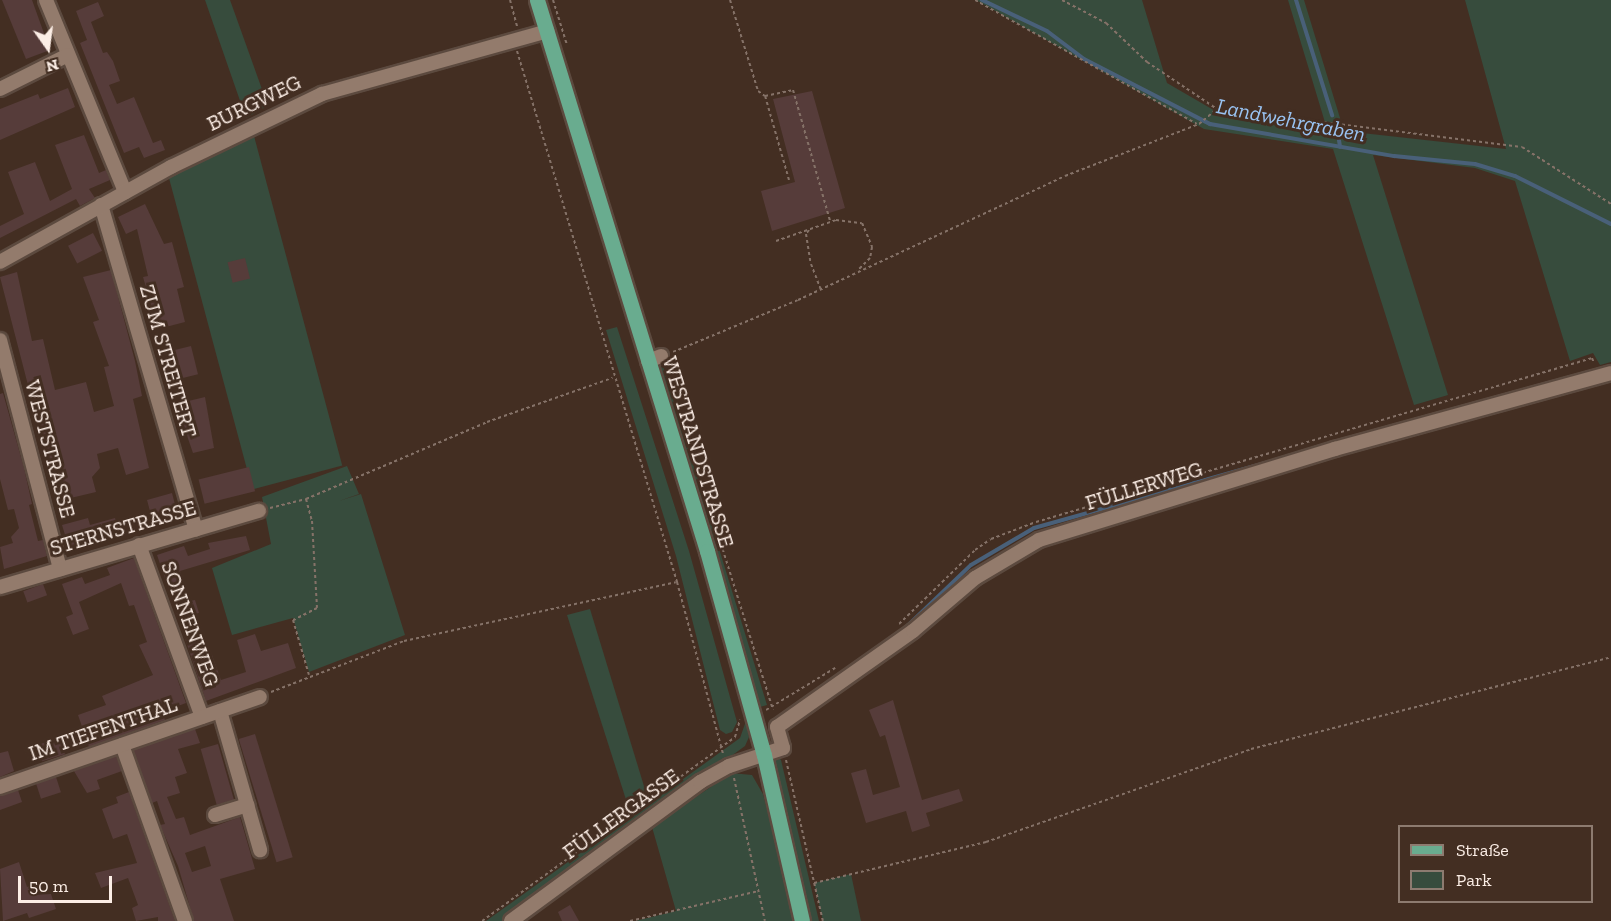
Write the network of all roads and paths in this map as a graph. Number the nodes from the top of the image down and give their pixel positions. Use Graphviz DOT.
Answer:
graph roads {
  1 [pos="46,0"];
  2 [pos="510,0"];
  3 [pos="537,0"];
  4 [pos="730,0"];
  5 [pos="975,0"];
  6 [pos="1062,0"];
  7 [pos="547,31"];
  8 [pos="517,39"];
  9 [pos="68,55"];
  10 [pos="0,88"];
  11 [pos="765,96"];
  12 [pos="1217,109"];
  13 [pos="1198,124"];
  14 [pos="789,180"];
  15 [pos="125,192"];
  16 [pos="1611,204"];
  17 [pos="101,205"];
  18 [pos="830,221"];
  19 [pos="811,228"];
  20 [pos="776,240"];
  21 [pos="0,262"];
  22 [pos="850,276"];
  23 [pos="821,290"];
  24 [pos="0,340"];
  25 [pos="655,359"];
  26 [pos="1611,373"];
  27 [pos="612,378"];
  28 [pos="306,499"];
  29 [pos="259,511"];
  30 [pos="196,529"];
  31 [pos="140,545"];
  32 [pos="962,563"];
  33 [pos="966,567"];
  34 [pos="60,569"];
  35 [pos="677,582"];
  36 [pos="0,586"];
  37 [pos="1611,657"];
  38 [pos="309,675"];
  39 [pos="260,697"];
  40 [pos="220,711"];
  41 [pos="202,717"];
  42 [pos="741,717"];
  43 [pos="122,745"];
  44 [pos="720,748"];
  45 [pos="783,748"];
  46 [pos="764,755"];
  47 [pos="729,766"];
  48 [pos="0,787"];
  49 [pos="248,806"];
  50 [pos="215,815"];
  51 [pos="260,850"];
  52 [pos="814,883"];
  53 [pos="759,891"];
  54 [pos="185,921"];
  55 [pos="482,921"];
  56 [pos="511,921"];
  57 [pos="630,921"];
  58 [pos="765,921"];
  59 [pos="802,921"];
  60 [pos="823,921"];
  1 -- 9 [label="street"];
  2 -- 8 [label="path"];
  3 -- 7 [label="main road, WESTRANDSTRASSE"];
  4 -- 11 [label="path"];
  5 -- 13 [label="path"];
  6 -- 12 [label="path"];
  7 -- 8 [label="street, BURGWEG"];
  7 -- 25 [label="main road, WESTRANDSTRASSE"];
  8 -- 15 [label="street, BURGWEG"];
  8 -- 27 [label="path"];
  9 -- 10 [label="street"];
  9 -- 15 [label="street"];
  11 -- 14 [label="path"];
  11 -- 18 [label="path"];
  12 -- 13 [label="path"];
  12 -- 16 [label="path"];
  13 -- 22 [label="path"];
  15 -- 17 [label="street, BURGWEG"];
  17 -- 21 [label="street, BURGWEG"];
  17 -- 30 [label="street, ZUM STREITERT"];
  18 -- 19 [label="path"];
  18 -- 22 [label="path"];
  19 -- 20 [label="path"];
  19 -- 23 [label="path"];
  22 -- 23 [label="path"];
  23 -- 25 [label="path"];
  24 -- 34 [label="street, WESTSTRASSE"];
  25 -- 46 [label="main road, WESTRANDSTRASSE"];
  26 -- 45 [label="street, FÜLLERWEG"];
  27 -- 28 [label="path"];
  27 -- 35 [label="path"];
  28 -- 29 [label="path"];
  28 -- 38 [label="path"];
  29 -- 30 [label="street, STERNSTRASSE"];
  30 -- 31 [label="street, STERNSTRASSE"];
  31 -- 34 [label="street, STERNSTRASSE"];
  31 -- 41 [label="street, SONNENWEG"];
  32 -- 33 [label="path"];
  34 -- 36 [label="street, STERNSTRASSE"];
  35 -- 38 [label="path"];
  35 -- 44 [label="path"];
  37 -- 52 [label="path"];
  38 -- 39 [label="path"];
  39 -- 40 [label="street, IM TIEFENTHAL"];
  40 -- 41 [label="street, IM TIEFENTHAL"];
  40 -- 49 [label="street"];
  41 -- 43 [label="street, IM TIEFENTHAL"];
  42 -- 44 [label="path"];
  43 -- 48 [label="street, IM TIEFENTHAL"];
  43 -- 54 [label="street"];
  44 -- 47 [label="path"];
  44 -- 55 [label="path"];
  45 -- 46 [label="street"];
  45 -- 52 [label="path"];
  46 -- 47 [label="street, FÜLLERGASSE"];
  46 -- 59 [label="main road, WESTRANDSTRASSE"];
  47 -- 53 [label="path"];
  47 -- 56 [label="street, FÜLLERGASSE"];
  49 -- 50 [label="street"];
  49 -- 51 [label="street"];
  52 -- 60 [label="path"];
  53 -- 57 [label="path"];
  53 -- 58 [label="path"];
}
